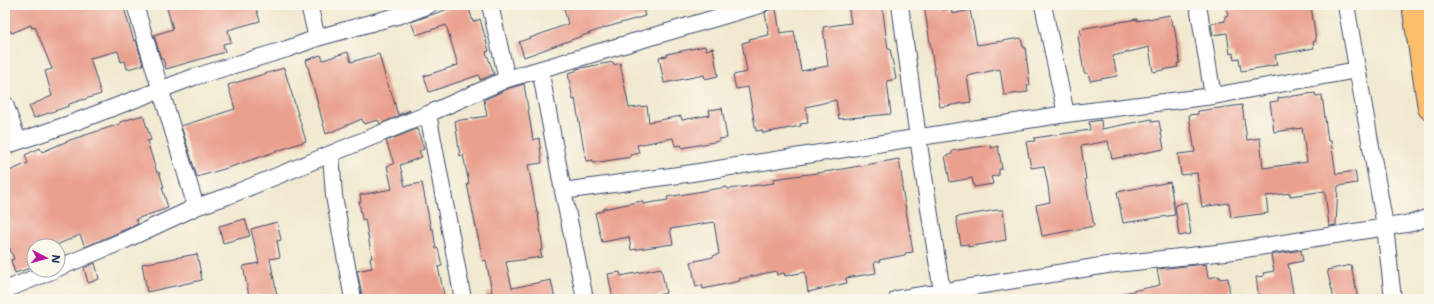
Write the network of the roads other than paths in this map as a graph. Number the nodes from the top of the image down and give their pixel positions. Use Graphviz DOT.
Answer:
graph roads {
  1 [pos="135,5"];
  2 [pos="309,5"];
  3 [pos="429,5"];
  4 [pos="490,5"];
  5 [pos="760,5"];
  6 [pos="900,5"];
  7 [pos="1043,5"];
  8 [pos="1198,5"];
  9 [pos="1346,5"];
  10 [pos="1413,5"];
  11 [pos="317,38"];
  12 [pos="540,69"];
  13 [pos="1357,70"];
  14 [pos="507,78"];
  15 [pos="161,89"];
  16 [pos="1213,96"];
  17 [pos="5,104"];
  18 [pos="1429,108"];
  19 [pos="428,114"];
  20 [pos="1066,114"];
  21 [pos="918,138"];
  22 [pos="11,143"];
  23 [pos="331,154"];
  24 [pos="562,191"];
  25 [pos="196,207"];
  26 [pos="1429,217"];
  27 [pos="1385,226"];
  28 [pos="66,265"];
  29 [pos="34,278"];
  30 [pos="5,290"];
  31 [pos="942,292"];
  32 [pos="353,299"];
  33 [pos="463,299"];
  34 [pos="584,299"];
  35 [pos="897,299"];
  36 [pos="1393,299"];
  1 -- 15 [label="street"];
  2 -- 11 [label="street"];
  3 -- 11 [label="street"];
  4 -- 14 [label="street"];
  5 -- 12 [label="street"];
  6 -- 21 [label="street"];
  7 -- 20 [label="street"];
  8 -- 16 [label="street"];
  9 -- 13 [label="street"];
  10 -- 18 [label="highway"];
  11 -- 15 [label="street"];
  12 -- 14 [label="street"];
  12 -- 24 [label="street"];
  13 -- 16 [label="street"];
  13 -- 27 [label="street"];
  14 -- 19 [label="street"];
  15 -- 22 [label="street"];
  15 -- 25 [label="street"];
  16 -- 20 [label="street"];
  17 -- 22 [label="street"];
  19 -- 23 [label="street"];
  19 -- 33 [label="street"];
  20 -- 21 [label="street"];
  21 -- 24 [label="street"];
  21 -- 31 [label="street"];
  23 -- 25 [label="street"];
  23 -- 32 [label="street"];
  24 -- 34 [label="street"];
  25 -- 28 [label="street"];
  26 -- 27 [label="street"];
  27 -- 31 [label="street"];
  27 -- 36 [label="street"];
  29 -- 30 [label="street"];
  31 -- 35 [label="street"];
}
